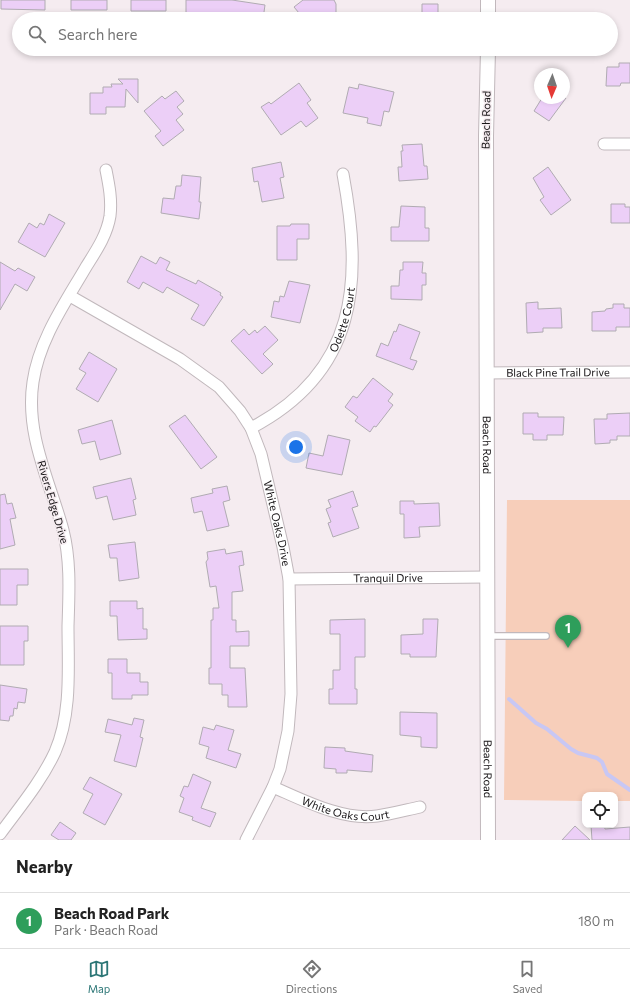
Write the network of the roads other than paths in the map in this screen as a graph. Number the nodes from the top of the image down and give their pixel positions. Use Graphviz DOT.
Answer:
graph roads {
  1 [pos="488,0"];
  2 [pos="488,12"];
  3 [pos="488,56"];
  4 [pos="604,144"];
  5 [pos="630,144"];
  6 [pos="106,170"];
  7 [pos="343,174"];
  8 [pos="70,296"];
  9 [pos="630,372"];
  10 [pos="486,373"];
  11 [pos="251,428"];
  12 [pos="487,577"];
  13 [pos="289,579"];
  14 [pos="486,636"];
  15 [pos="546,636"];
  16 [pos="273,787"];
  17 [pos="420,807"];
  18 [pos="0,834"];
  19 [pos="246,840"];
  20 [pos="488,840"];
  1 -- 2 [label="street"];
  3 -- 10 [label="street, Beach Road"];
  4 -- 5 [label="street"];
  6 -- 8 [label="street, Rivers Edge Drive"];
  7 -- 11 [label="street, Odette Court"];
  8 -- 11 [label="street, White Oaks Drive"];
  8 -- 18 [label="street, Rivers Edge Drive"];
  9 -- 10 [label="street, Black Pine Trail Drive"];
  10 -- 12 [label="street, Beach Road"];
  11 -- 13 [label="street, White Oaks Drive"];
  12 -- 13 [label="street, Tranquil Drive"];
  12 -- 14 [label="street, Beach Road"];
  13 -- 16 [label="street, White Oaks Drive"];
  14 -- 15 [label="lane"];
  14 -- 20 [label="street, Beach Road"];
  16 -- 17 [label="street, White Oaks Court"];
  16 -- 19 [label="street, White Oaks Drive"];
}
